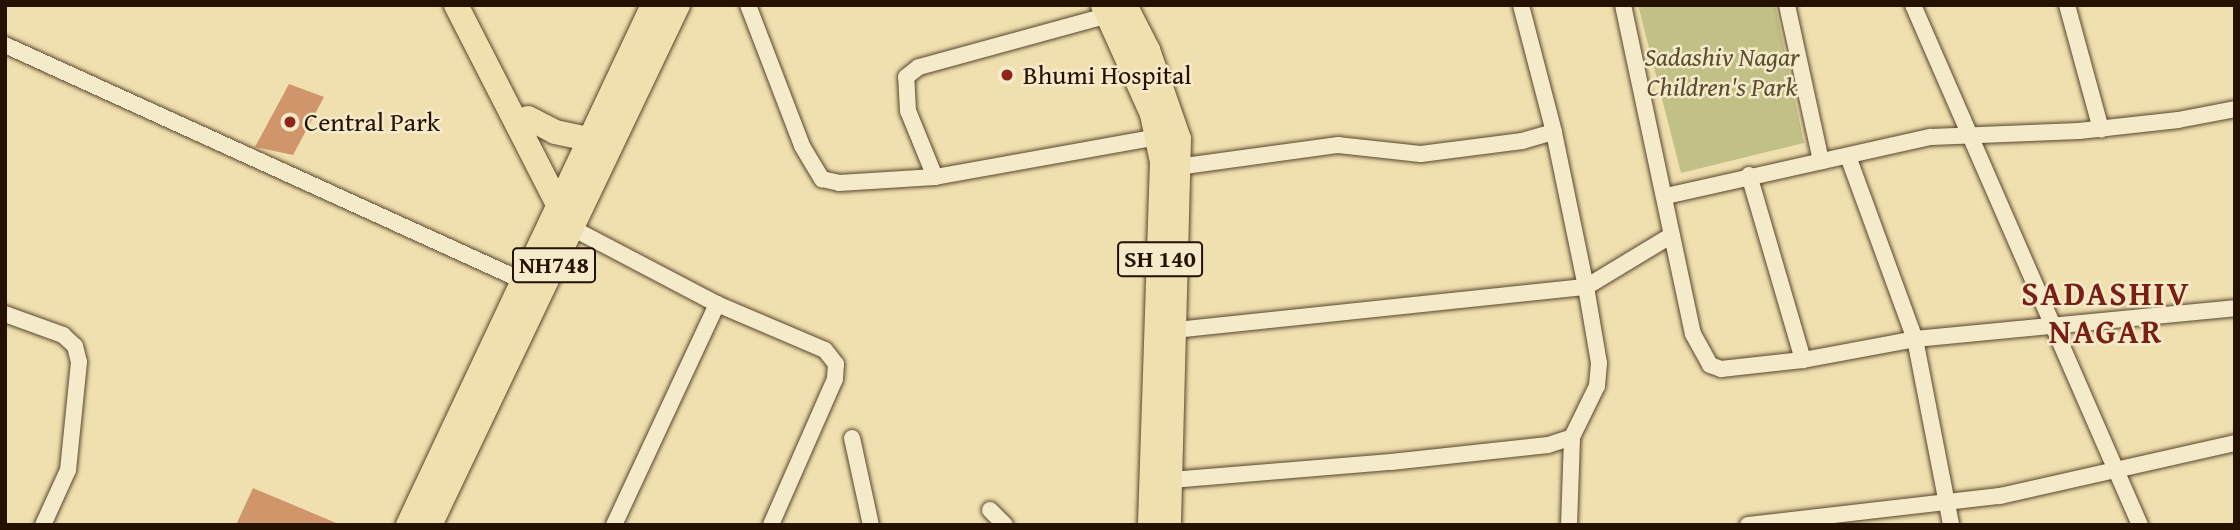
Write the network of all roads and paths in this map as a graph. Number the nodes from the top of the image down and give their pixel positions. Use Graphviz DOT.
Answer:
graph roads {
  1 [pos="456,5"];
  2 [pos="471,5"];
  3 [pos="653,5"];
  4 [pos="678,5"];
  5 [pos="748,5"];
  6 [pos="1521,5"];
  7 [pos="1623,5"];
  8 [pos="1787,5"];
  9 [pos="1913,5"];
  10 [pos="2067,5"];
  11 [pos="1120,8"];
  12 [pos="5,44"];
  13 [pos="2235,109"];
  14 [pos="528,118"];
  15 [pos="2101,129"];
  16 [pos="1554,132"];
  17 [pos="1969,135"];
  18 [pos="1158,137"];
  19 [pos="589,139"];
  20 [pos="1849,159"];
  21 [pos="1822,161"];
  22 [pos="1172,168"];
  23 [pos="1749,175"];
  24 [pos="935,177"];
  25 [pos="1666,196"];
  26 [pos="568,209"];
  27 [pos="1672,235"];
  28 [pos="532,285"];
  29 [pos="1586,287"];
  30 [pos="717,303"];
  31 [pos="2235,308"];
  32 [pos="5,314"];
  33 [pos="2053,328"];
  34 [pos="1175,330"];
  35 [pos="1915,339"];
  36 [pos="1803,360"];
  37 [pos="1572,437"];
  38 [pos="852,438"];
  39 [pos="2235,443"];
  40 [pos="2114,470"];
  41 [pos="1171,480"];
  42 [pos="1948,500"];
  43 [pos="990,510"];
  44 [pos="43,525"];
  45 [pos="408,525"];
  46 [pos="430,525"];
  47 [pos="614,525"];
  48 [pos="771,525"];
  49 [pos="871,525"];
  50 [pos="1005,525"];
  51 [pos="1150,525"];
  52 [pos="1170,525"];
  53 [pos="1569,525"];
  54 [pos="1748,525"];
  55 [pos="1951,525"];
  56 [pos="2140,525"];
  1 -- 26 [label="main road"];
  2 -- 14 [label="main road"];
  3 -- 19 [label="main road, NH748"];
  4 -- 26 [label="main road, NH748"];
  5 -- 24 [label="street"];
  6 -- 16 [label="street"];
  7 -- 25 [label="street"];
  8 -- 21 [label="street"];
  9 -- 17 [label="street"];
  10 -- 15 [label="street"];
  11 -- 18 [label="main road, SH 140"];
  11 -- 22 [label="main road, SH 140"];
  11 -- 24 [label="street"];
  12 -- 28 [label="street"];
  13 -- 15 [label="street"];
  14 -- 19 [label="main road"];
  14 -- 26 [label="main road"];
  15 -- 17 [label="street"];
  16 -- 22 [label="street"];
  16 -- 29 [label="street"];
  17 -- 20 [label="street"];
  17 -- 33 [label="street"];
  18 -- 22 [label="main road, SH 140"];
  18 -- 24 [label="street"];
  19 -- 26 [label="main road, NH748"];
  20 -- 21 [label="street"];
  20 -- 35 [label="street"];
  21 -- 23 [label="street"];
  22 -- 34 [label="main road, SH 140"];
  22 -- 51 [label="main road, SH 140"];
  23 -- 25 [label="street"];
  23 -- 36 [label="street"];
  25 -- 27 [label="street"];
  26 -- 28 [label="main road, NH748"];
  26 -- 30 [label="street"];
  27 -- 29 [label="street"];
  27 -- 36 [label="street"];
  28 -- 45 [label="main road, NH748"];
  28 -- 46 [label="main road, NH748"];
  29 -- 34 [label="street"];
  29 -- 37 [label="street"];
  30 -- 47 [label="street"];
  30 -- 48 [label="street"];
  31 -- 33 [label="street"];
  32 -- 44 [label="street"];
  33 -- 35 [label="street"];
  33 -- 40 [label="street"];
  34 -- 41 [label="main road, SH 140"];
  35 -- 36 [label="street"];
  35 -- 42 [label="street"];
  37 -- 41 [label="street"];
  37 -- 53 [label="street"];
  38 -- 49 [label="street"];
  39 -- 40 [label="street"];
  40 -- 42 [label="street"];
  40 -- 56 [label="street"];
  41 -- 52 [label="main road, SH 140"];
  42 -- 54 [label="street"];
  42 -- 55 [label="street"];
  43 -- 50 [label="street"];
}
